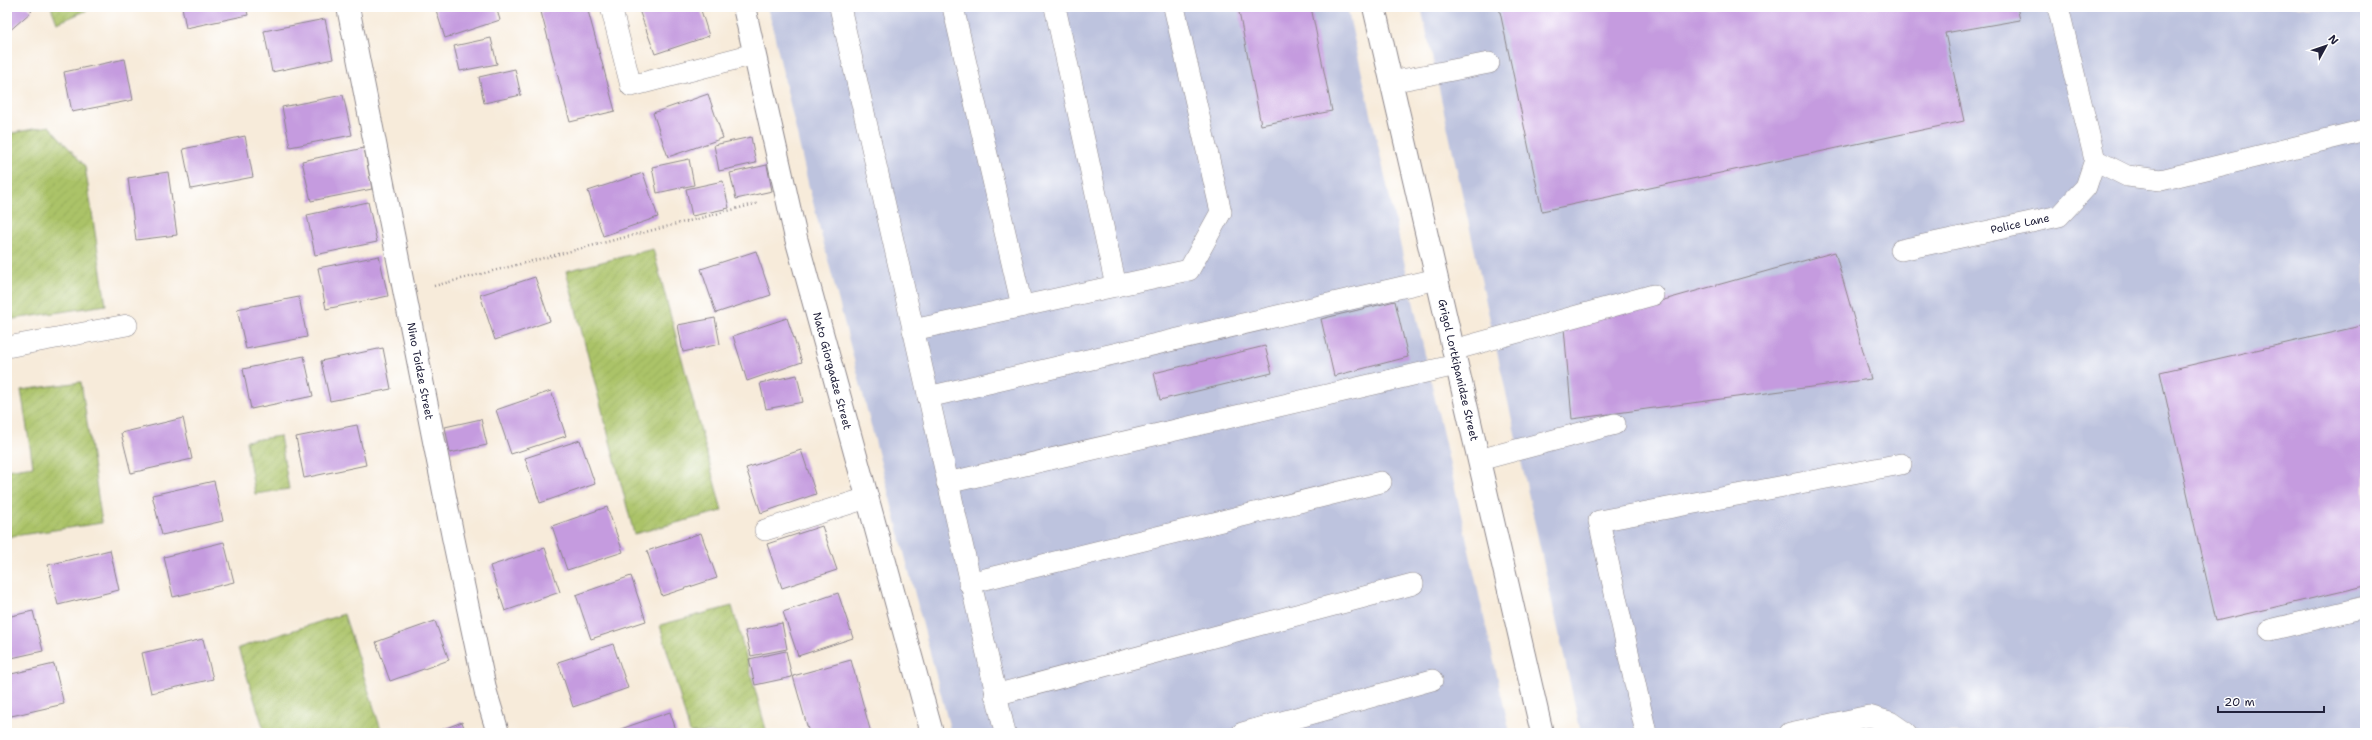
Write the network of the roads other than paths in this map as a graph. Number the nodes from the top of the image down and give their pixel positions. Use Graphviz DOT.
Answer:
graph roads {
  1 [pos="348,7"];
  2 [pos="611,7"];
  3 [pos="744,7"];
  4 [pos="840,7"];
  5 [pos="954,7"];
  6 [pos="1055,7"];
  7 [pos="1174,7"];
  8 [pos="1374,7"];
  9 [pos="2058,7"];
  10 [pos="754,54"];
  11 [pos="1489,63"];
  12 [pos="1391,82"];
  13 [pos="2365,130"];
  14 [pos="2095,160"];
  15 [pos="1901,250"];
  16 [pos="1437,279"];
  17 [pos="1116,286"];
  18 [pos="1653,295"];
  19 [pos="1022,306"];
  20 [pos="127,326"];
  21 [pos="913,330"];
  22 [pos="7,347"];
  23 [pos="1455,357"];
  24 [pos="928,397"];
  25 [pos="1615,424"];
  26 [pos="1479,460"];
  27 [pos="1901,464"];
  28 [pos="1381,482"];
  29 [pos="947,483"];
  30 [pos="867,498"];
  31 [pos="765,530"];
  32 [pos="969,583"];
  33 [pos="1413,584"];
  34 [pos="2365,607"];
  35 [pos="2270,630"];
  36 [pos="1432,680"];
  37 [pos="995,695"];
  38 [pos="498,733"];
  39 [pos="932,733"];
  40 [pos="1005,733"];
  41 [pos="1242,733"];
  42 [pos="1542,733"];
  43 [pos="1646,733"];
  44 [pos="1790,733"];
  45 [pos="1906,733"];
  1 -- 38 [label="street, Nino Toidze Street"];
  2 -- 10 [label="lane"];
  3 -- 10 [label="street, Nato Giorgadze Street"];
  4 -- 21 [label="lane"];
  5 -- 19 [label="lane"];
  6 -- 17 [label="lane"];
  7 -- 17 [label="lane"];
  8 -- 12 [label="street, Grigol Lortkipanidze Street"];
  9 -- 14 [label="lane"];
  10 -- 30 [label="street, Nato Giorgadze Street"];
  11 -- 12 [label="lane"];
  12 -- 16 [label="street, Grigol Lortkipanidze Street"];
  13 -- 14 [label="lane"];
  14 -- 15 [label="lane, Police Lane"];
  16 -- 23 [label="street, Grigol Lortkipanidze Street"];
  16 -- 24 [label="lane"];
  17 -- 19 [label="lane"];
  18 -- 23 [label="lane"];
  19 -- 21 [label="lane"];
  20 -- 22 [label="lane"];
  21 -- 24 [label="lane"];
  23 -- 26 [label="street, Grigol Lortkipanidze Street"];
  23 -- 29 [label="lane"];
  24 -- 29 [label="lane"];
  25 -- 26 [label="lane"];
  26 -- 42 [label="street, Grigol Lortkipanidze Street"];
  27 -- 43 [label="lane"];
  28 -- 32 [label="lane"];
  29 -- 32 [label="lane"];
  30 -- 31 [label="lane"];
  30 -- 39 [label="street, Nato Giorgadze Street"];
  32 -- 37 [label="lane"];
  33 -- 37 [label="lane"];
  34 -- 35 [label="lane"];
  36 -- 41 [label="lane"];
  37 -- 40 [label="lane"];
  44 -- 45 [label="lane"];
}
